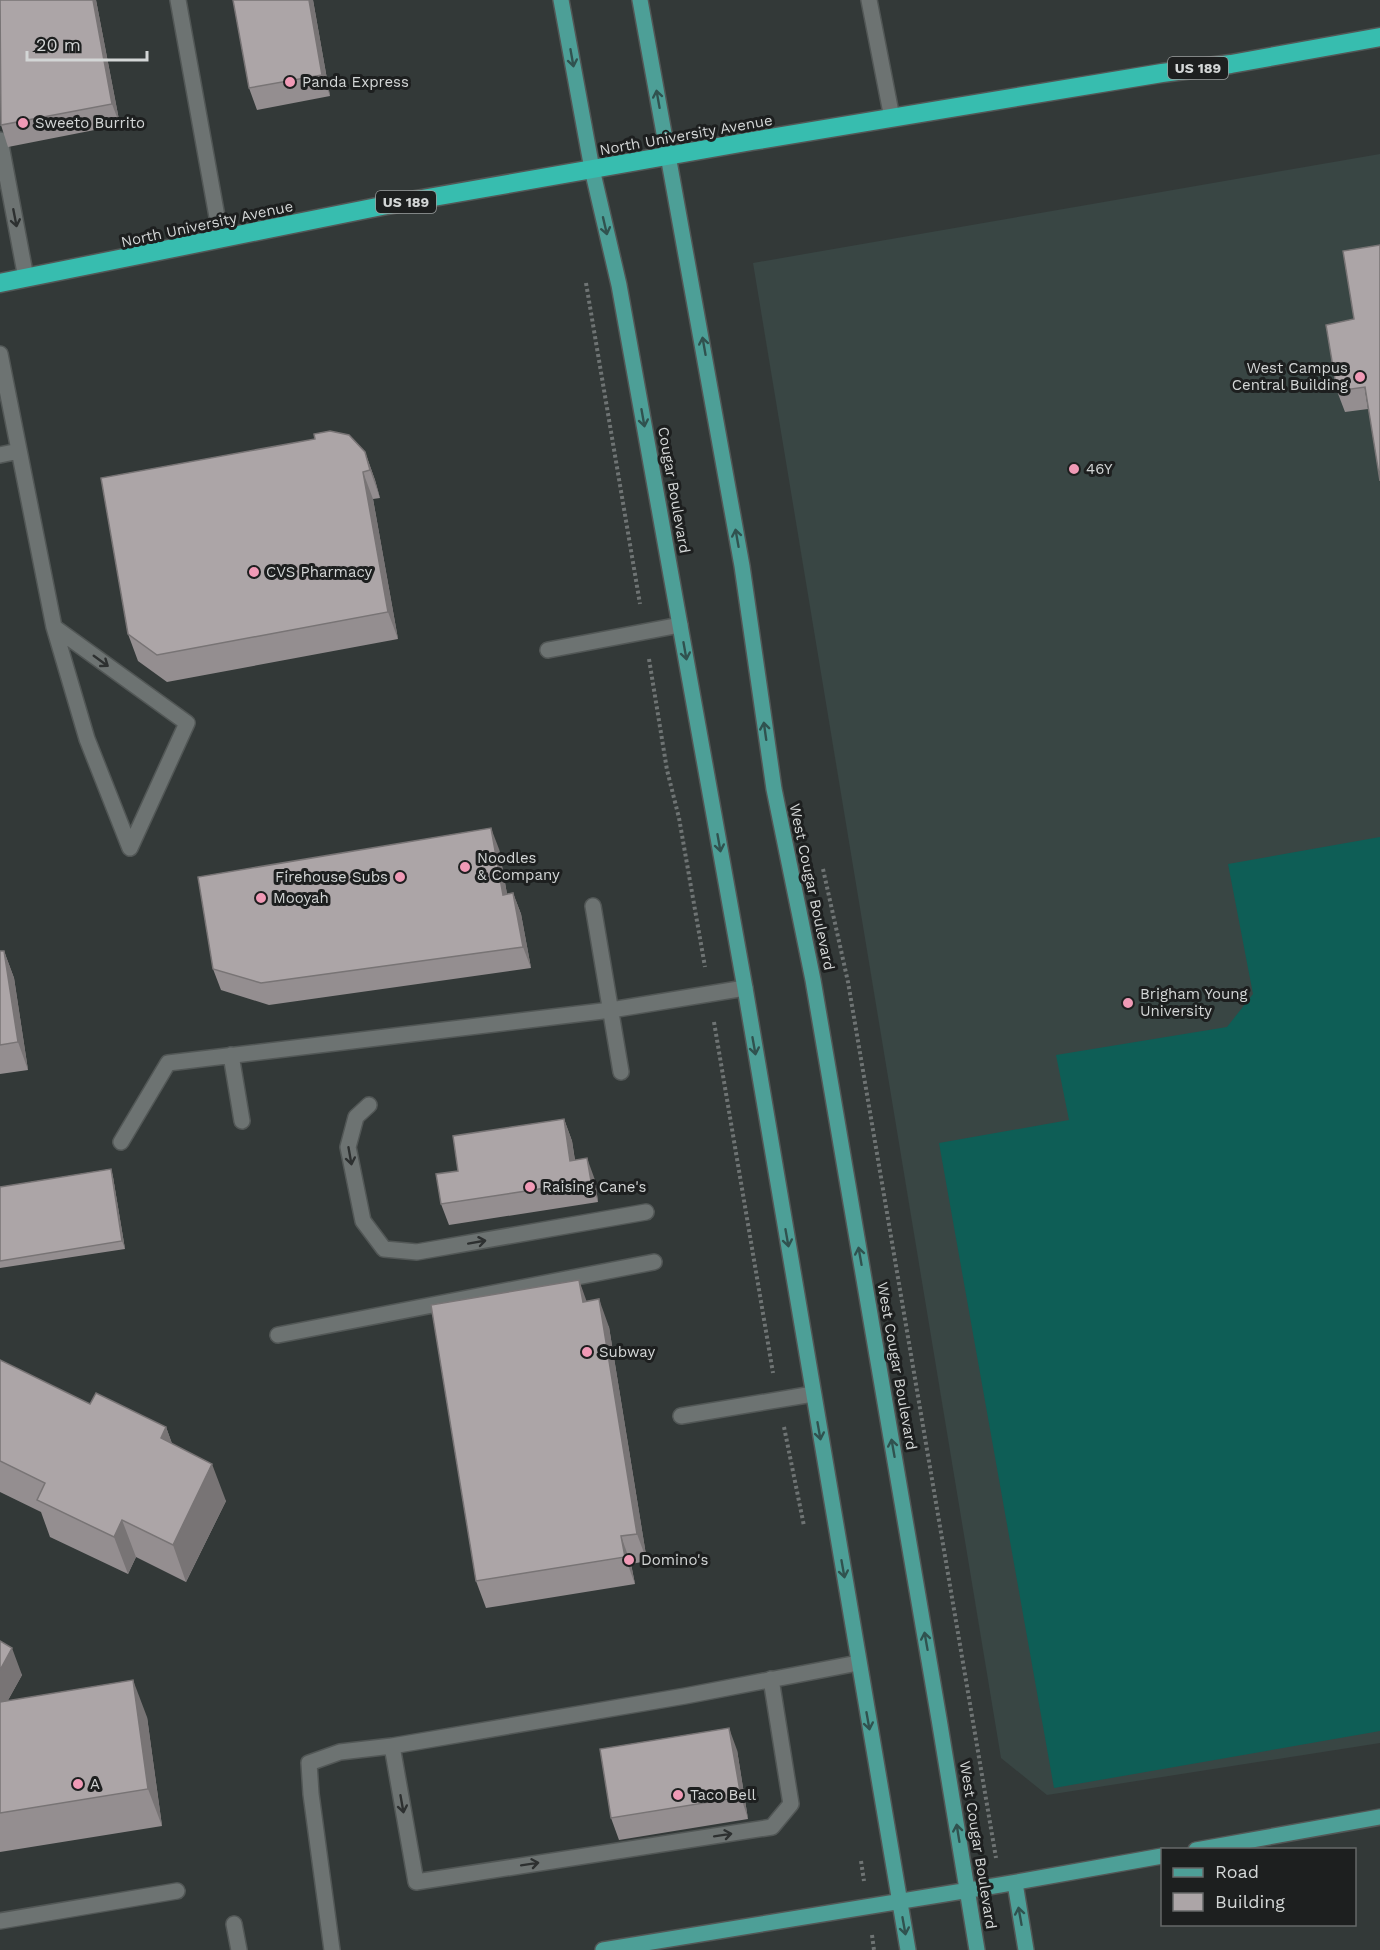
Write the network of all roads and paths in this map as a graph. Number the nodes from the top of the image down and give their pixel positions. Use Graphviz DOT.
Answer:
graph roads {
  1 [pos="178,0"];
  2 [pos="561,0"];
  3 [pos="640,0"];
  4 [pos="869,0"];
  5 [pos="1380,37"];
  6 [pos="892,118"];
  7 [pos="0,140"];
  8 [pos="668,156"];
  9 [pos="592,169"];
  10 [pos="220,239"];
  11 [pos="26,278"];
  12 [pos="0,283"];
  13 [pos="0,354"];
  14 [pos="19,451"];
  15 [pos="0,455"];
  16 [pos="680,626"];
  17 [pos="54,627"];
  18 [pos="548,650"];
  19 [pos="593,906"];
  20 [pos="745,988"];
  21 [pos="610,1010"];
  22 [pos="231,1055"];
  23 [pos="621,1072"];
  24 [pos="369,1105"];
  25 [pos="242,1121"];
  26 [pos="121,1142"];
  27 [pos="646,1212"];
  28 [pos="654,1262"];
  29 [pos="278,1335"];
  30 [pos="813,1394"];
  31 [pos="681,1416"];
  32 [pos="858,1663"];
  33 [pos="771,1679"];
  34 [pos="393,1746"];
  35 [pos="1380,1817"];
  36 [pos="1207,1848"];
  37 [pos="1161,1856"];
  38 [pos="1015,1883"];
  39 [pos="177,1891"];
  40 [pos="967,1891"];
  41 [pos="900,1902"];
  42 [pos="0,1921"];
  43 [pos="234,1924"];
  44 [pos="239,1950"];
  45 [pos="332,1950"];
  46 [pos="603,1950"];
  47 [pos="908,1950"];
  48 [pos="977,1950"];
  49 [pos="1026,1950"];
  1 -- 10 [label="lane"];
  2 -- 9 [label="main road, Cougar Boulevard, one-way"];
  8 -- 3 [label="main road, one-way"];
  4 -- 6 [label="lane"];
  5 -- 6 [label="highway, North University Avenue / US 189"];
  6 -- 8 [label="highway, North University Avenue / US 189"];
  7 -- 11 [label="lane, one-way"];
  8 -- 9 [label="highway, North University Avenue / US 189"];
  40 -- 8 [label="main road, West Cougar Boulevard, one-way"];
  9 -- 10 [label="highway, North University Avenue / US 189"];
  9 -- 16 [label="main road, Cougar Boulevard, one-way"];
  10 -- 11 [label="highway, North University Avenue / US 189"];
  11 -- 12 [label="highway, North University Avenue / US 189"];
  13 -- 14 [label="lane"];
  14 -- 15 [label="lane"];
  14 -- 17 [label="lane"];
  16 -- 18 [label="lane"];
  16 -- 20 [label="main road, Cougar Boulevard, one-way"];
  17 -- 17 [label="lane, one-way"];
  19 -- 21 [label="lane"];
  20 -- 21 [label="lane"];
  20 -- 30 [label="main road, one-way"];
  21 -- 22 [label="lane"];
  21 -- 23 [label="lane"];
  22 -- 25 [label="lane"];
  22 -- 26 [label="lane"];
  24 -- 27 [label="lane, one-way"];
  28 -- 29 [label="lane"];
  30 -- 31 [label="lane"];
  30 -- 32 [label="main road, one-way"];
  32 -- 33 [label="lane"];
  32 -- 41 [label="main road, one-way"];
  33 -- 34 [label="lane"];
  34 -- 33 [label="lane, one-way"];
  34 -- 45 [label="lane"];
  35 -- 36 [label="main road"];
  37 -- 38 [label="main road"];
  38 -- 40 [label="main road"];
  49 -- 38 [label="main road, West Cougar Boulevard, one-way"];
  39 -- 42 [label="lane"];
  40 -- 41 [label="main road"];
  40 -- 48 [label="main road, West Cougar Boulevard"];
  41 -- 46 [label="main road"];
  41 -- 47 [label="main road, one-way"];
  43 -- 44 [label="lane"];
}
